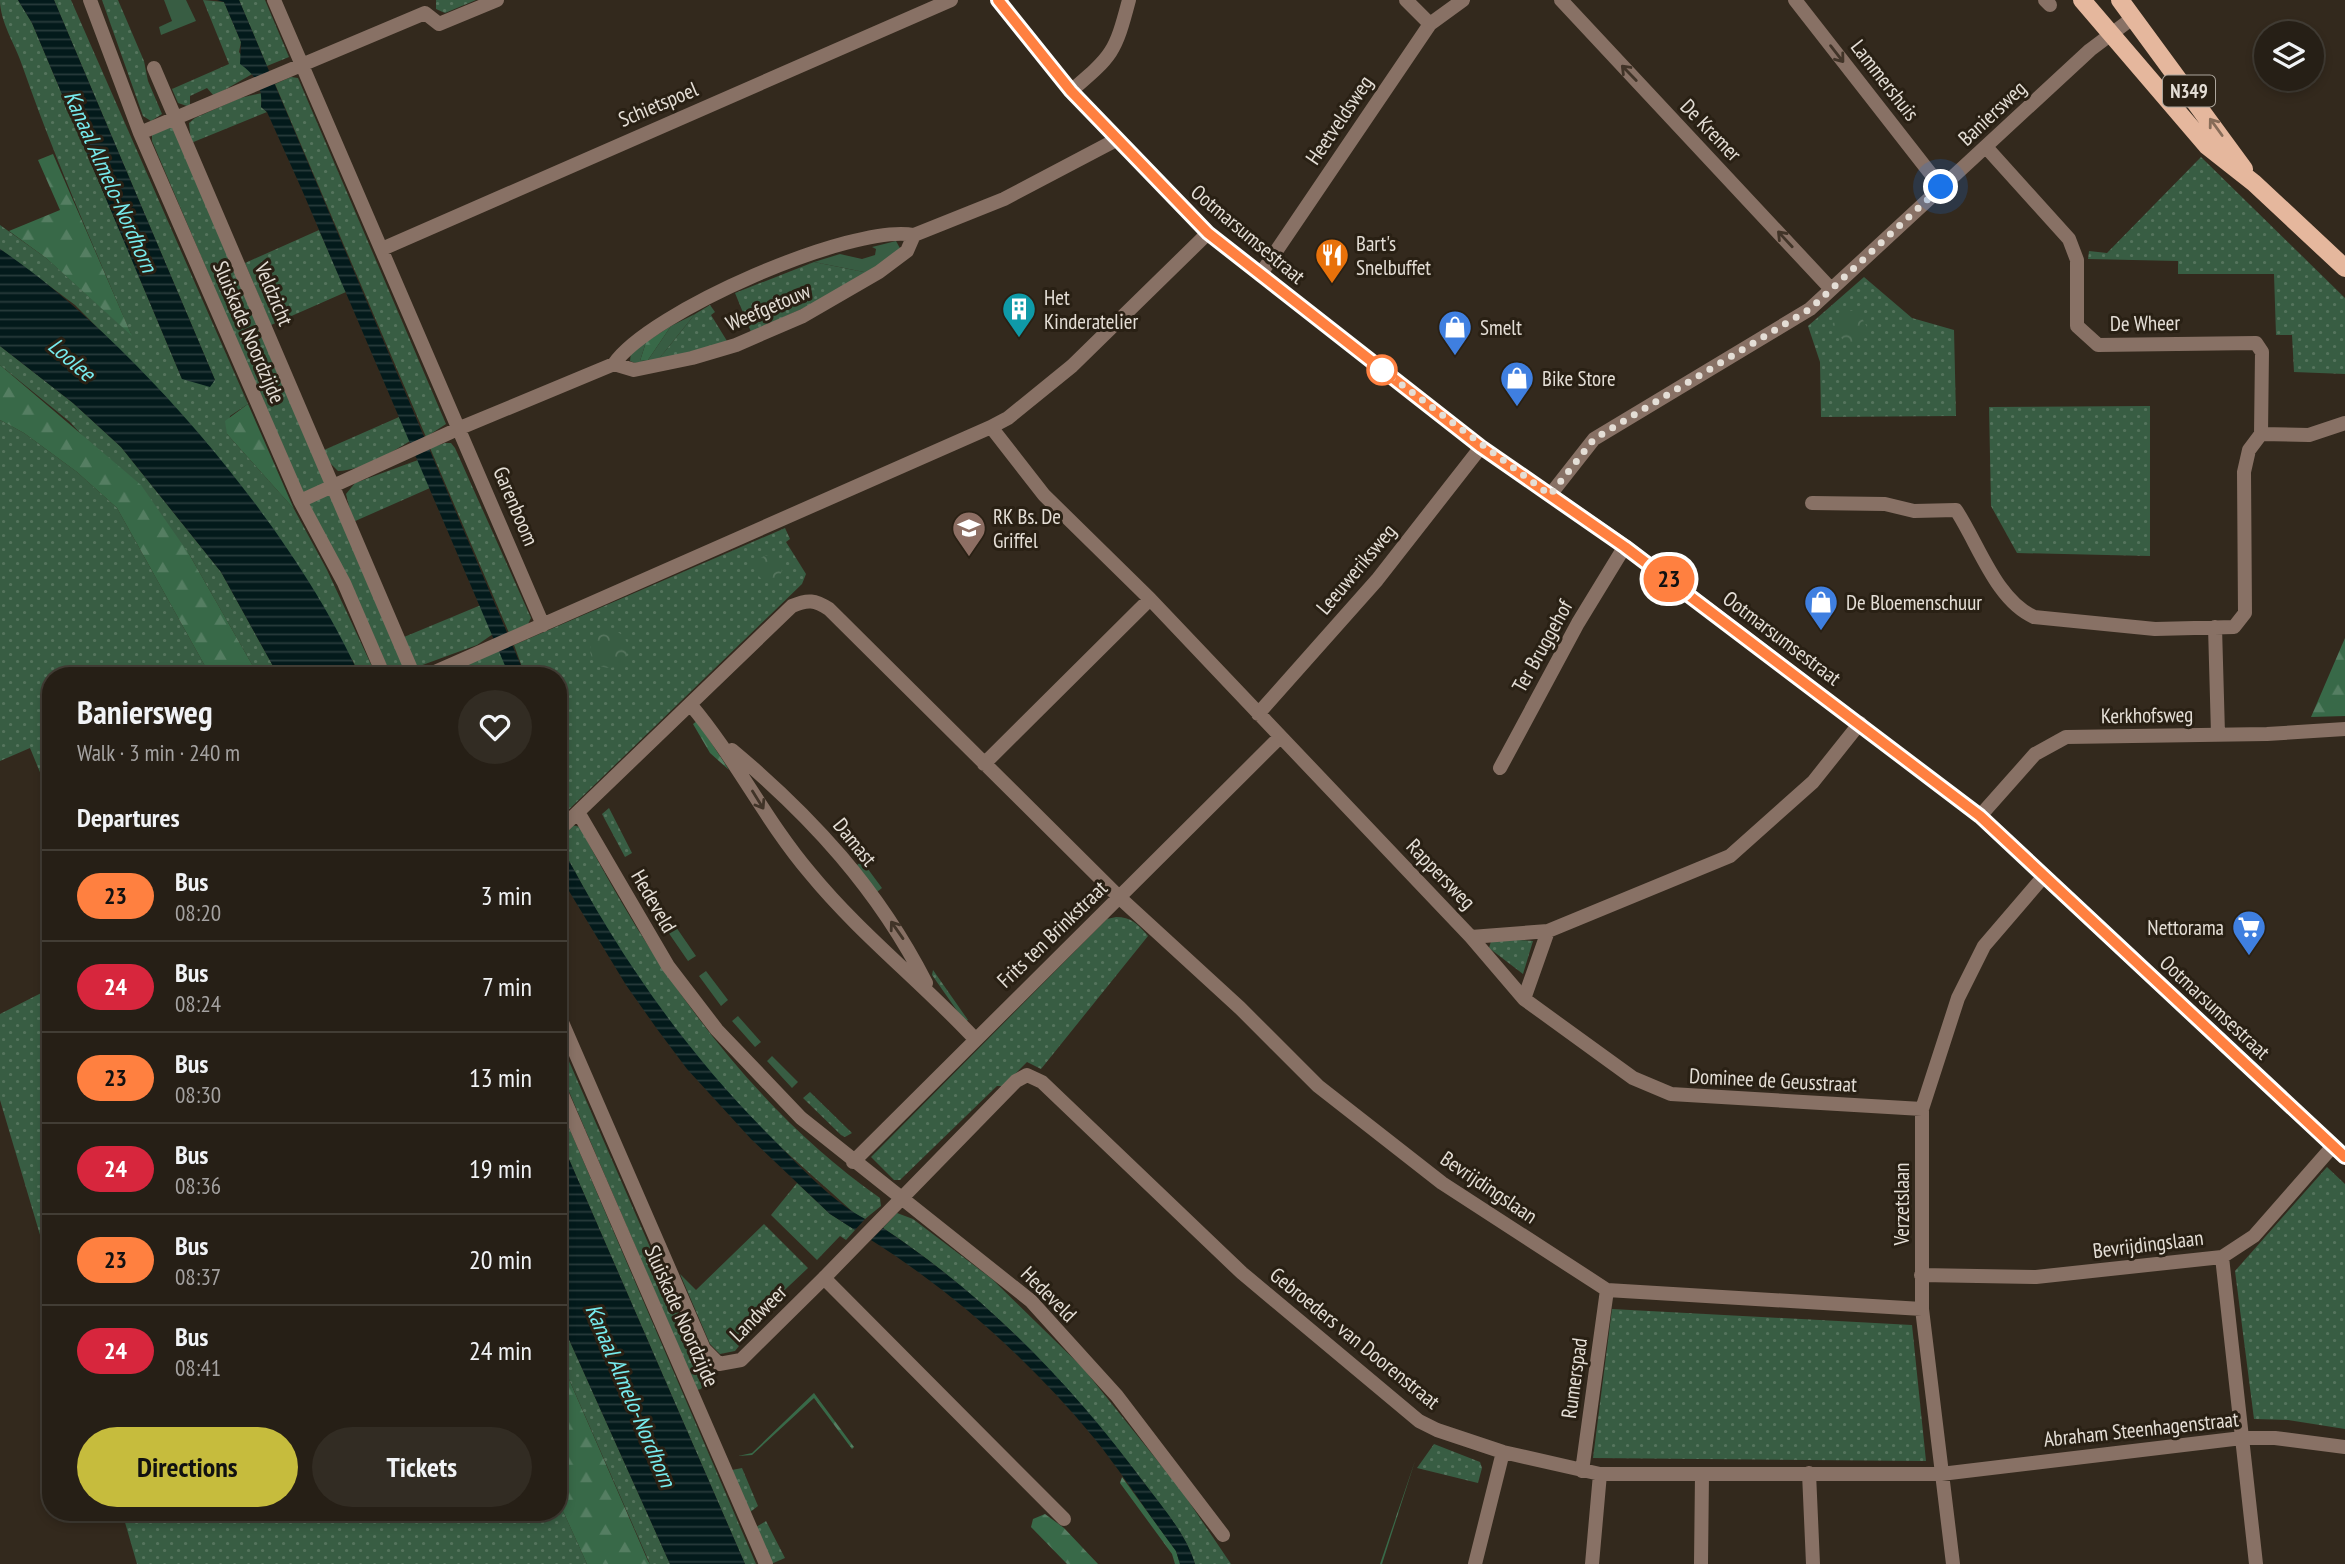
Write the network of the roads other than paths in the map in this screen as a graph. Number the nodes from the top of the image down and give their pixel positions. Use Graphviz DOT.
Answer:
graph roads {
  1 [pos="90,0"];
  2 [pos="274,0"];
  3 [pos="497,0"];
  4 [pos="951,0"];
  5 [pos="998,0"];
  6 [pos="1129,0"];
  7 [pos="1406,0"];
  8 [pos="1464,0"];
  9 [pos="1561,0"];
  10 [pos="1795,0"];
  11 [pos="2082,0"];
  12 [pos="2120,0"];
  13 [pos="426,7"];
  14 [pos="2134,17"];
  15 [pos="1430,24"];
  16 [pos="2110,34"];
  17 [pos="302,65"];
  18 [pos="154,68"];
  19 [pos="1071,91"];
  20 [pos="175,118"];
  21 [pos="140,133"];
  22 [pos="1116,140"];
  23 [pos="1986,147"];
  24 [pos="2254,183"];
  25 [pos="1941,187"];
  26 [pos="1208,233"];
  27 [pos="914,235"];
  28 [pos="382,249"];
  29 [pos="2345,268"];
  30 [pos="1260,275"];
  31 [pos="1831,289"];
  32 [pos="614,364"];
  33 [pos="2345,424"];
  34 [pos="991,427"];
  35 [pos="460,428"];
  36 [pos="2261,434"];
  37 [pos="1481,447"];
  38 [pos="334,486"];
  39 [pos="1550,495"];
  40 [pos="300,501"];
  41 [pos="1812,503"];
  42 [pos="1625,547"];
  43 [pos="1150,599"];
  44 [pos="543,625"];
  45 [pos="2215,627"];
  46 [pos="380,667"];
  47 [pos="410,667"];
  48 [pos="445,667"];
  49 [pos="690,704"];
  50 [pos="1258,713"];
  51 [pos="1860,723"];
  52 [pos="2345,729"];
  53 [pos="2218,734"];
  54 [pos="1280,737"];
  55 [pos="722,742"];
  56 [pos="984,764"];
  57 [pos="1500,768"];
  58 [pos="578,812"];
  59 [pos="1980,816"];
  60 [pos="567,823"];
  61 [pos="2044,876"];
  62 [pos="1120,898"];
  63 [pos="1548,930"];
  64 [pos="1471,937"];
  65 [pos="930,990"];
  66 [pos="1524,999"];
  67 [pos="567,1034"];
  68 [pos="975,1039"];
  69 [pos="567,1105"];
  70 [pos="1922,1109"];
  71 [pos="2333,1146"];
  72 [pos="2345,1157"];
  73 [pos="853,1162"];
  74 [pos="899,1199"];
  75 [pos="2222,1256"];
  76 [pos="1921,1275"];
  77 [pos="824,1278"];
  78 [pos="1607,1290"];
  79 [pos="1922,1309"];
  80 [pos="2242,1438"];
  81 [pos="2345,1447"];
  82 [pos="1503,1452"];
  83 [pos="1583,1471"];
  84 [pos="1810,1473"];
  85 [pos="1600,1474"];
  86 [pos="1702,1474"];
  87 [pos="1941,1474"];
  88 [pos="1064,1519"];
  89 [pos="1223,1535"];
  90 [pos="766,1564"];
  91 [pos="1475,1564"];
  92 [pos="1592,1564"];
  93 [pos="1701,1564"];
  94 [pos="1813,1564"];
  95 [pos="1953,1564"];
  96 [pos="2256,1564"];
  1 -- 21 [label="street, Sluiskade Noordzijde"];
  2 -- 17 [label="street, Garenboom"];
  3 -- 13 [label="street"];
  4 -- 28 [label="street, Schietspoel"];
  5 -- 19 [label="street, Ootmarsumsestraat"];
  6 -- 19 [label="street"];
  7 -- 15 [label="street"];
  8 -- 15 [label="street, Heetveldsweg"];
  31 -- 9 [label="street, De Kremer, one-way"];
  10 -- 25 [label="street, Lammershuis, one-way"];
  11 -- 16 [label="main road, N349"];
  12 -- 14 [label="main road, N349"];
  13 -- 17 [label="street"];
  14 -- 16 [label="street, Baniersweg"];
  24 -- 14 [label="main road, N349, one-way"];
  15 -- 30 [label="street, Heetveldsweg"];
  16 -- 23 [label="street, Baniersweg"];
  16 -- 24 [label="main road, N349"];
  17 -- 20 [label="street"];
  17 -- 28 [label="street, Garenboom"];
  18 -- 20 [label="street, Veldzicht"];
  19 -- 22 [label="street, Ootmarsumsestraat"];
  20 -- 21 [label="street"];
  20 -- 38 [label="street, Veldzicht"];
  21 -- 40 [label="street, Sluiskade Noordzijde"];
  22 -- 26 [label="street, Ootmarsumsestraat"];
  22 -- 27 [label="street, Weefgetouw"];
  23 -- 25 [label="street, Baniersweg"];
  23 -- 36 [label="street, De Wheer"];
  24 -- 29 [label="main road, N349"];
  25 -- 31 [label="street, Baniersweg"];
  26 -- 30 [label="street, Ootmarsumsestraat"];
  26 -- 34 [label="street"];
  27 -- 32 [label="street, Weefgetouw"];
  27 -- 32 [label="street, Weefgetouw"];
  28 -- 35 [label="street, Garenboom"];
  30 -- 37 [label="street, Ootmarsumsestraat"];
  31 -- 39 [label="street, Baniersweg"];
  32 -- 35 [label="street, Weefgetouw"];
  33 -- 36 [label="street"];
  34 -- 43 [label="street, Rappersweg"];
  34 -- 44 [label="street"];
  35 -- 38 [label="street"];
  35 -- 44 [label="street, Garenboom"];
  36 -- 45 [label="street, De Wheer"];
  37 -- 39 [label="street, Ootmarsumsestraat"];
  37 -- 50 [label="street, Leeuweriksweg"];
  38 -- 40 [label="street"];
  38 -- 47 [label="street, Veldzicht"];
  39 -- 42 [label="street, Ootmarsumsestraat"];
  40 -- 46 [label="street, Sluiskade Noordzijde"];
  41 -- 45 [label="street, De Wheer"];
  42 -- 51 [label="street, Ootmarsumsestraat"];
  42 -- 57 [label="street, Ter Bruggehof"];
  43 -- 50 [label="street, Rappersweg"];
  43 -- 56 [label="street"];
  44 -- 48 [label="street"];
  45 -- 53 [label="street"];
  49 -- 55 [label="street, Damast"];
  49 -- 56 [label="street"];
  49 -- 58 [label="street"];
  50 -- 54 [label="street, Rappersweg"];
  51 -- 59 [label="street, Ootmarsumsestraat"];
  51 -- 63 [label="street, Rappersweg"];
  52 -- 53 [label="street, Kerkhofsweg"];
  53 -- 59 [label="street, Kerkhofsweg"];
  54 -- 62 [label="street, Frits ten Brinkstraat"];
  54 -- 64 [label="street, Rappersweg"];
  55 -- 65 [label="street, Damast, one-way"];
  65 -- 55 [label="street, Damast, one-way"];
  56 -- 62 [label="street"];
  58 -- 60 [label="street"];
  58 -- 73 [label="street, Hedeveld"];
  59 -- 61 [label="street, Ootmarsumsestraat"];
  61 -- 70 [label="street, Verzetslaan"];
  61 -- 71 [label="street, Ootmarsumsestraat"];
  62 -- 68 [label="street, Frits ten Brinkstraat"];
  62 -- 78 [label="street, Bevrijdingslaan"];
  63 -- 64 [label="street, Rappersweg"];
  63 -- 66 [label="street"];
  64 -- 66 [label="street, Dominee de Geusstraat"];
  65 -- 68 [label="street, Damast"];
  66 -- 70 [label="street, Dominee de Geusstraat"];
  67 -- 77 [label="street, Landweer"];
  68 -- 73 [label="street, Frits ten Brinkstraat"];
  69 -- 90 [label="street, Sluiskade Noordzijde"];
  70 -- 76 [label="street, Verzetslaan"];
  71 -- 72 [label="street, Ootmarsumsestraat"];
  71 -- 75 [label="street, Bevrijdingslaan"];
  73 -- 74 [label="street, Hedeveld"];
  74 -- 77 [label="street"];
  74 -- 82 [label="street, Gebroeders van Doorenstraat"];
  74 -- 89 [label="street, Hedeveld"];
  75 -- 76 [label="street, Bevrijdingslaan"];
  75 -- 80 [label="street"];
  76 -- 79 [label="street, Verzetslaan"];
  77 -- 88 [label="street"];
  78 -- 79 [label="street, Bevrijdingslaan"];
  78 -- 83 [label="street, Rumerspad"];
  79 -- 87 [label="street, Verzetslaan"];
  80 -- 81 [label="street, Abraham Steenhagenstraat"];
  80 -- 87 [label="street, Abraham Steenhagenstraat"];
  80 -- 96 [label="street"];
  82 -- 83 [label="street, Gebroeders van Doorenstraat"];
  82 -- 91 [label="street"];
  83 -- 85 [label="street, Gebroeders van Doorenstraat"];
  84 -- 86 [label="street, Gebroeders van Doorenstraat"];
  84 -- 87 [label="street, Gebroeders van Doorenstraat"];
  84 -- 94 [label="street"];
  85 -- 86 [label="street, Gebroeders van Doorenstraat"];
  85 -- 92 [label="street"];
  86 -- 93 [label="street"];
  87 -- 95 [label="street, Verzetslaan"];
}
